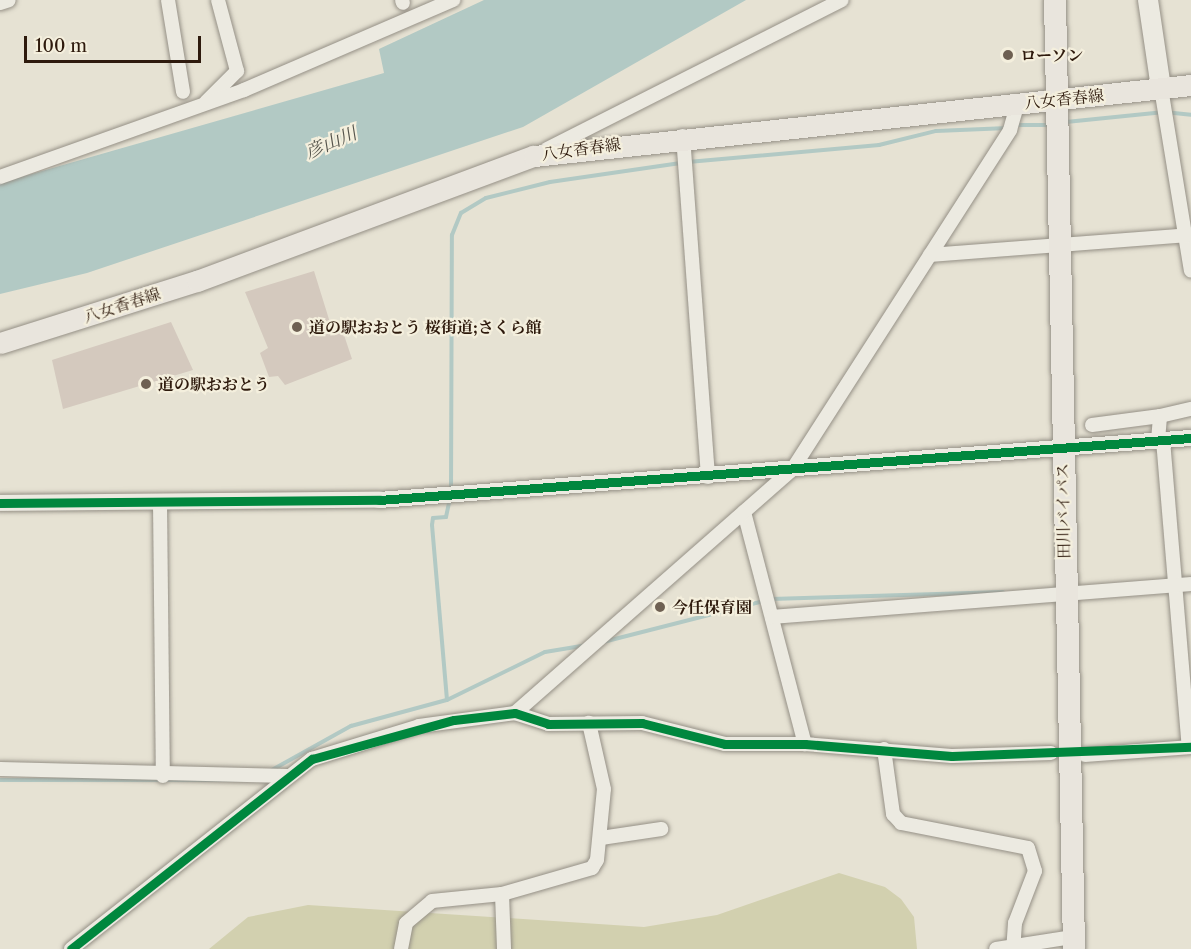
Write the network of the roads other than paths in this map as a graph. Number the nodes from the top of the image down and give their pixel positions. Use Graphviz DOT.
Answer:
graph roads {
  1 [pos="9,0"];
  2 [pos="168,0"];
  3 [pos="218,0"];
  4 [pos="453,0"];
  5 [pos="842,0"];
  6 [pos="1055,0"];
  7 [pos="1148,0"];
  8 [pos="0,3"];
  9 [pos="1191,85"];
  10 [pos="1161,88"];
  11 [pos="183,92"];
  12 [pos="1057,100"];
  13 [pos="1017,105"];
  14 [pos="202,106"];
  15 [pos="683,136"];
  16 [pos="534,156"];
  17 [pos="0,177"];
  18 [pos="1188,235"];
  19 [pos="1057,244"];
  20 [pos="930,255"];
  21 [pos="1191,271"];
  22 [pos="0,343"];
  23 [pos="1191,410"];
  24 [pos="1160,416"];
  25 [pos="1092,425"];
  26 [pos="1191,438"];
  27 [pos="1160,440"];
  28 [pos="1062,445"];
  29 [pos="792,470"];
  30 [pos="708,477"];
  31 [pos="160,502"];
  32 [pos="0,503"];
  33 [pos="744,512"];
  34 [pos="1191,584"];
  35 [pos="1175,585"];
  36 [pos="1065,595"];
  37 [pos="772,617"];
  38 [pos="515,712"];
  39 [pos="590,723"];
  40 [pos="805,744"];
  41 [pos="1190,747"];
  42 [pos="884,749"];
  43 [pos="1051,753"];
  44 [pos="1085,755"];
  45 [pos="0,769"];
  46 [pos="163,776"];
  47 [pos="288,776"];
  48 [pos="661,830"];
  49 [pos="601,838"];
  50 [pos="502,894"];
  51 [pos="1073,943"];
  52 [pos="1013,947"];
  53 [pos="71,949"];
  54 [pos="401,949"];
  55 [pos="504,949"];
  56 [pos="996,949"];
  1 -- 8 [label="street"];
  2 -- 11 [label="street"];
  3 -- 14 [label="street"];
  4 -- 14 [label="street"];
  5 -- 16 [label="street"];
  6 -- 12 [label="highway, 田川バイパス"];
  7 -- 10 [label="main road"];
  9 -- 10 [label="main road, 八女香春線"];
  10 -- 12 [label="main road, 八女香春線"];
  10 -- 18 [label="street"];
  12 -- 13 [label="main road, 八女香春線"];
  12 -- 19 [label="highway, 田川バイパス"];
  13 -- 15 [label="main road, 八女香春線"];
  13 -- 20 [label="street"];
  14 -- 17 [label="street"];
  15 -- 16 [label="main road, 八女香春線"];
  15 -- 30 [label="street"];
  16 -- 22 [label="main road, 八女香春線"];
  18 -- 19 [label="street"];
  18 -- 21 [label="street"];
  19 -- 20 [label="street"];
  19 -- 28 [label="highway, 田川バイパス"];
  20 -- 29 [label="street"];
  23 -- 24 [label="street"];
  24 -- 25 [label="street"];
  24 -- 27 [label="street"];
  26 -- 27 [label="street"];
  27 -- 28 [label="street"];
  27 -- 35 [label="street"];
  28 -- 29 [label="street"];
  28 -- 36 [label="highway, 田川バイパス"];
  29 -- 30 [label="street"];
  29 -- 33 [label="street"];
  30 -- 31 [label="street"];
  31 -- 32 [label="street"];
  31 -- 46 [label="street"];
  33 -- 37 [label="street"];
  33 -- 38 [label="street"];
  34 -- 35 [label="street"];
  35 -- 36 [label="street"];
  35 -- 41 [label="street"];
  36 -- 37 [label="street"];
  36 -- 51 [label="highway, 田川バイパス"];
  37 -- 40 [label="street"];
  38 -- 39 [label="street"];
  38 -- 47 [label="street"];
  39 -- 40 [label="street"];
  39 -- 49 [label="street"];
  40 -- 42 [label="street"];
  41 -- 44 [label="street"];
  42 -- 43 [label="street"];
  42 -- 52 [label="street"];
  45 -- 46 [label="street"];
  46 -- 47 [label="street"];
  47 -- 53 [label="street"];
  48 -- 49 [label="street"];
  49 -- 50 [label="street"];
  50 -- 54 [label="street"];
  50 -- 55 [label="street"];
  51 -- 52 [label="street"];
  52 -- 56 [label="street"];
}
